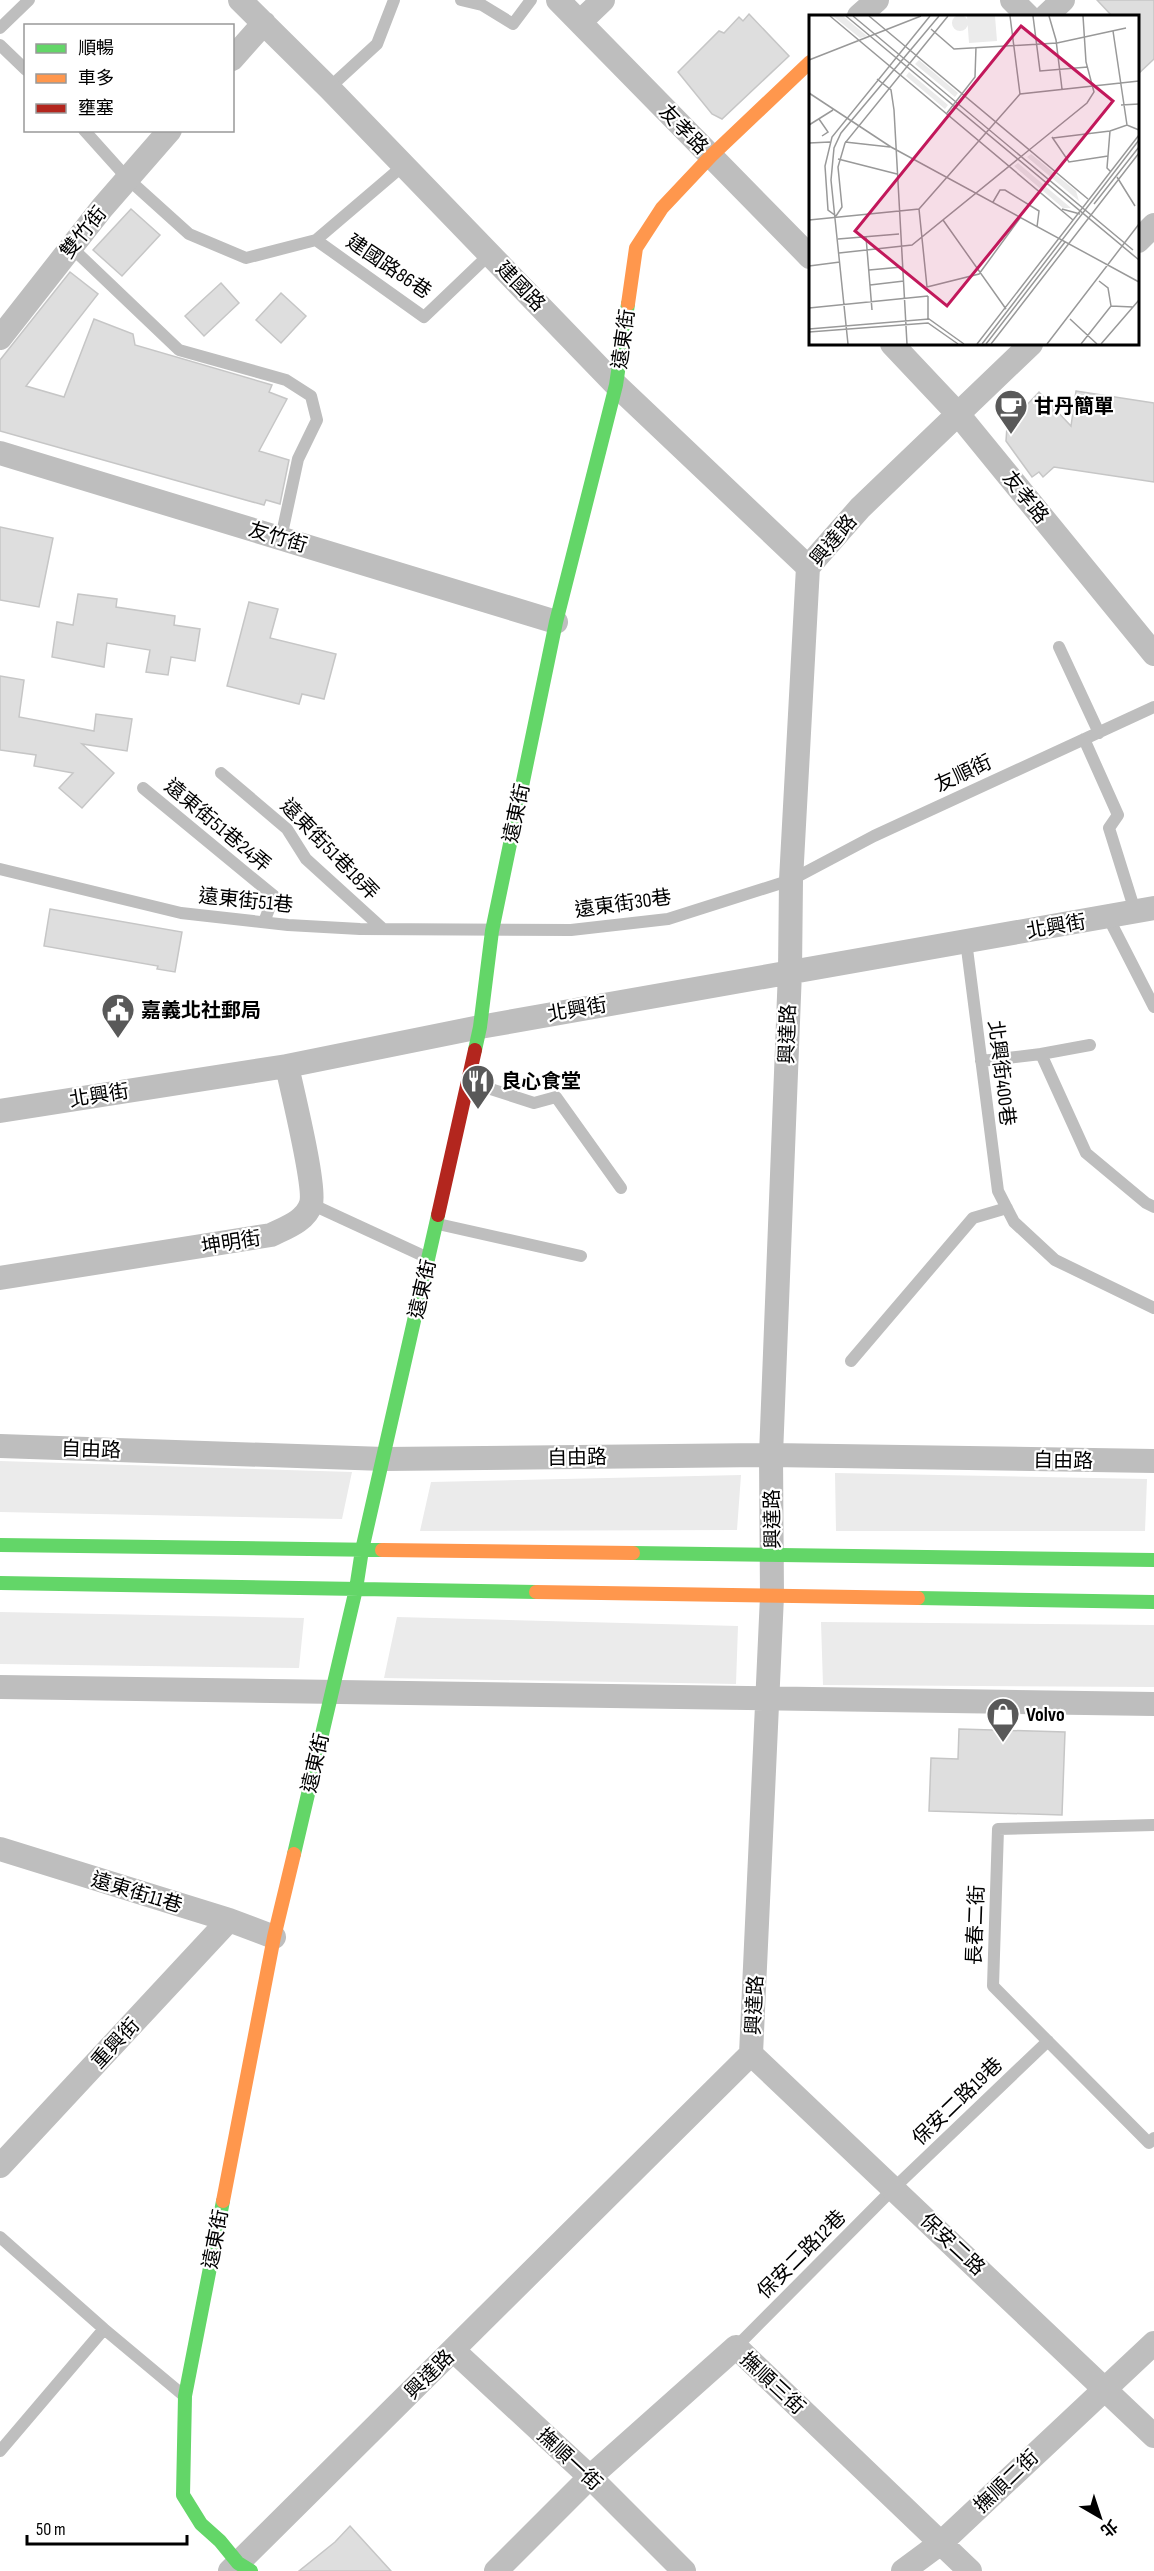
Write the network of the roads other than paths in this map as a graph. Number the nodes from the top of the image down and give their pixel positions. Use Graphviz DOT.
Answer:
graph roads {
  1 [pos="240,0"];
  2 [pos="394,0"];
  3 [pos="461,0"];
  4 [pos="531,0"];
  5 [pos="558,0"];
  6 [pos="603,0"];
  7 [pos="877,0"];
  8 [pos="1012,0"];
  9 [pos="1063,0"];
  10 [pos="27,1"];
  11 [pos="860,15"];
  12 [pos="1027,15"];
  13 [pos="1047,15"];
  14 [pos="264,22"];
  15 [pos="580,22"];
  16 [pos="0,28"];
  17 [pos="0,45"];
  18 [pos="234,57"];
  19 [pos="809,63"];
  20 [pos="24,68"];
  21 [pos="329,88"];
  22 [pos="86,132"];
  23 [pos="168,132"];
  24 [pos="711,156"];
  25 [pos="404,165"];
  26 [pos="128,179"];
  27 [pos="1154,225"];
  28 [pos="1139,239"];
  29 [pos="316,240"];
  30 [pos="71,247"];
  31 [pos="809,253"];
  32 [pos="490,254"];
  33 [pos="0,338"];
  34 [pos="893,345"];
  35 [pos="1030,345"];
  36 [pos="616,385"];
  37 [pos="958,414"];
  38 [pos="0,453"];
  39 [pos="281,538"];
  40 [pos="808,567"];
  41 [pos="556,622"];
  42 [pos="1149,641"];
  43 [pos="1059,647"];
  44 [pos="1154,707"];
  45 [pos="1099,733"];
  46 [pos="1084,739"];
  47 [pos="221,773"];
  48 [pos="144,788"];
  49 [pos="0,870"];
  50 [pos="791,880"];
  51 [pos="1144,910"];
  52 [pos="1108,916"];
  53 [pos="264,922"];
  54 [pos="383,929"];
  55 [pos="492,931"];
  56 [pos="966,941"];
  57 [pos="790,971"];
  58 [pos="1154,1007"];
  59 [pos="480,1027"];
  60 [pos="1090,1045"];
  61 [pos="1041,1054"];
  62 [pos="981,1061"];
  63 [pos="287,1066"];
  64 [pos="468,1081"];
  65 [pos="0,1111"];
  66 [pos="621,1188"];
  67 [pos="311,1204"];
  68 [pos="1154,1207"];
  69 [pos="1007,1208"];
  70 [pos="436,1224"];
  71 [pos="581,1256"];
  72 [pos="429,1258"];
  73 [pos="0,1278"];
  74 [pos="1154,1308"];
  75 [pos="851,1361"];
  76 [pos="0,1446"];
  77 [pos="771,1455"];
  78 [pos="384,1459"];
  79 [pos="1154,1461"];
  80 [pos="0,1545"];
  81 [pos="362,1550"];
  82 [pos="772,1556"];
  83 [pos="1154,1560"];
  84 [pos="0,1583"];
  85 [pos="356,1589"];
  86 [pos="772,1596"];
  87 [pos="1154,1602"];
  88 [pos="0,1687"];
  89 [pos="332,1692"];
  90 [pos="768,1698"];
  91 [pos="1154,1704"];
  92 [pos="1154,1825"];
  93 [pos="0,1849"];
  94 [pos="230,1920"];
  95 [pos="274,1937"];
  96 [pos="1047,2041"];
  97 [pos="751,2054"];
  98 [pos="1154,2138"];
  99 [pos="0,2166"];
  100 [pos="894,2188"];
  101 [pos="0,2237"];
  102 [pos="104,2330"];
  103 [pos="1154,2343"];
  104 [pos="736,2347"];
  105 [pos="453,2350"];
  106 [pos="1105,2387"];
  107 [pos="185,2396"];
  108 [pos="1154,2436"];
  109 [pos="0,2451"];
  110 [pos="590,2477"];
  111 [pos="942,2542"];
  112 [pos="240,2568"];
  113 [pos="496,2571"];
  114 [pos="684,2571"];
  115 [pos="903,2571"];
  116 [pos="970,2571"];
  1 -- 14 [label="street, 建國路"];
  2 -- 21 [label="lane"];
  3 -- 4 [label="lane"];
  5 -- 15 [label="street, 友孝路"];
  6 -- 15 [label="street"];
  7 -- 11 [label="street"];
  8 -- 12 [label="street"];
  9 -- 13 [label="street"];
  10 -- 16 [label="lane"];
  14 -- 18 [label="street"];
  14 -- 21 [label="street, 建國路"];
  15 -- 24 [label="street, 友孝路"];
  17 -- 20 [label="lane"];
  19 -- 24 [label="street, 遠東街"];
  21 -- 25 [label="street, 建國路"];
  22 -- 26 [label="lane"];
  23 -- 26 [label="street, 雙竹街"];
  24 -- 31 [label="street, 友孝路"];
  24 -- 36 [label="street, 遠東街"];
  25 -- 29 [label="lane"];
  25 -- 32 [label="street, 建國路"];
  26 -- 29 [label="lane"];
  26 -- 30 [label="street, 雙竹街"];
  27 -- 28 [label="street"];
  29 -- 32 [label="lane, 建國路86巷"];
  30 -- 33 [label="street, 雙竹街"];
  30 -- 39 [label="lane"];
  32 -- 36 [label="street, 建國路"];
  34 -- 37 [label="street, 友孝路"];
  35 -- 37 [label="street, 興達路"];
  36 -- 40 [label="street, 建國路"];
  36 -- 41 [label="street, 遠東街"];
  37 -- 40 [label="street, 興達路"];
  37 -- 42 [label="street, 友孝路"];
  38 -- 39 [label="street, 友竹街"];
  39 -- 41 [label="street, 友竹街"];
  40 -- 50 [label="street, 興達路"];
  41 -- 55 [label="street, 遠東街"];
  43 -- 45 [label="lane"];
  44 -- 45 [label="lane, 友順街"];
  45 -- 46 [label="lane, 友順街"];
  46 -- 50 [label="lane, 友順街"];
  46 -- 51 [label="lane"];
  47 -- 54 [label="lane, 遠東街51巷18弄"];
  48 -- 53 [label="lane, 遠東街51巷24弄"];
  49 -- 53 [label="lane, 遠東街51巷"];
  50 -- 55 [label="lane, 遠東街30巷"];
  50 -- 57 [label="street, 興達路"];
  51 -- 52 [label="street, 北興街"];
  52 -- 56 [label="street, 北興街"];
  52 -- 58 [label="lane"];
  53 -- 54 [label="lane, 遠東街51巷"];
  54 -- 55 [label="lane, 遠東街51巷"];
  55 -- 59 [label="street, 遠東街"];
  56 -- 57 [label="street, 北興街"];
  56 -- 62 [label="lane, 北興街400巷"];
  57 -- 59 [label="street, 北興街"];
  57 -- 77 [label="street, 興達路"];
  59 -- 63 [label="street, 北興街"];
  59 -- 64 [label="street, 遠東街"];
  60 -- 61 [label="lane"];
  61 -- 62 [label="lane"];
  61 -- 68 [label="lane"];
  62 -- 69 [label="lane, 北興街400巷"];
  63 -- 65 [label="street, 北興街"];
  63 -- 67 [label="street"];
  64 -- 66 [label="lane"];
  64 -- 70 [label="street, 遠東街"];
  67 -- 72 [label="lane"];
  67 -- 73 [label="street, 坤明街"];
  69 -- 74 [label="lane, 北興街400巷"];
  69 -- 75 [label="lane"];
  70 -- 71 [label="lane"];
  70 -- 72 [label="street, 遠東街"];
  72 -- 78 [label="street, 遠東街"];
  76 -- 78 [label="street, 自由路"];
  77 -- 78 [label="street, 自由路"];
  77 -- 79 [label="street, 自由路"];
  77 -- 82 [label="street, 興達路"];
  78 -- 81 [label="street, 遠東街"];
  80 -- 81 [label="street"];
  81 -- 82 [label="street"];
  81 -- 85 [label="street, 遠東街"];
  82 -- 83 [label="street"];
  82 -- 86 [label="street, 興達路"];
  84 -- 85 [label="street"];
  85 -- 86 [label="street"];
  85 -- 89 [label="street, 遠東街"];
  86 -- 87 [label="street"];
  86 -- 90 [label="street, 興達路"];
  88 -- 89 [label="street"];
  89 -- 90 [label="street"];
  89 -- 95 [label="street, 遠東街"];
  90 -- 91 [label="street"];
  90 -- 97 [label="street, 興達路"];
  92 -- 96 [label="lane, 長春二街"];
  93 -- 94 [label="street, 遠東街11巷"];
  94 -- 95 [label="street, 遠東街11巷"];
  94 -- 99 [label="street, 重興街"];
  95 -- 107 [label="street, 遠東街"];
  96 -- 98 [label="lane, 長春二街"];
  96 -- 100 [label="lane, 保安二路19巷"];
  97 -- 100 [label="street, 保安二路"];
  97 -- 105 [label="street, 興達路"];
  100 -- 104 [label="lane, 保安二路12巷"];
  100 -- 106 [label="street, 保安二路"];
  101 -- 102 [label="lane"];
  102 -- 107 [label="lane"];
  102 -- 109 [label="lane"];
  103 -- 106 [label="street, 撫順二街"];
  104 -- 110 [label="street, 撫順三街"];
  104 -- 111 [label="street, 撫順三街"];
  105 -- 110 [label="street, 撫順一街"];
  105 -- 112 [label="street, 興達路"];
  106 -- 108 [label="street, 保安二路"];
  106 -- 111 [label="street, 撫順二街"];
  107 -- 112 [label="street, 遠東街"];
  110 -- 113 [label="street, 撫順三街"];
  110 -- 114 [label="street, 撫順一街"];
  111 -- 115 [label="street, 撫順二街"];
  111 -- 116 [label="street, 撫順三街"];
}
